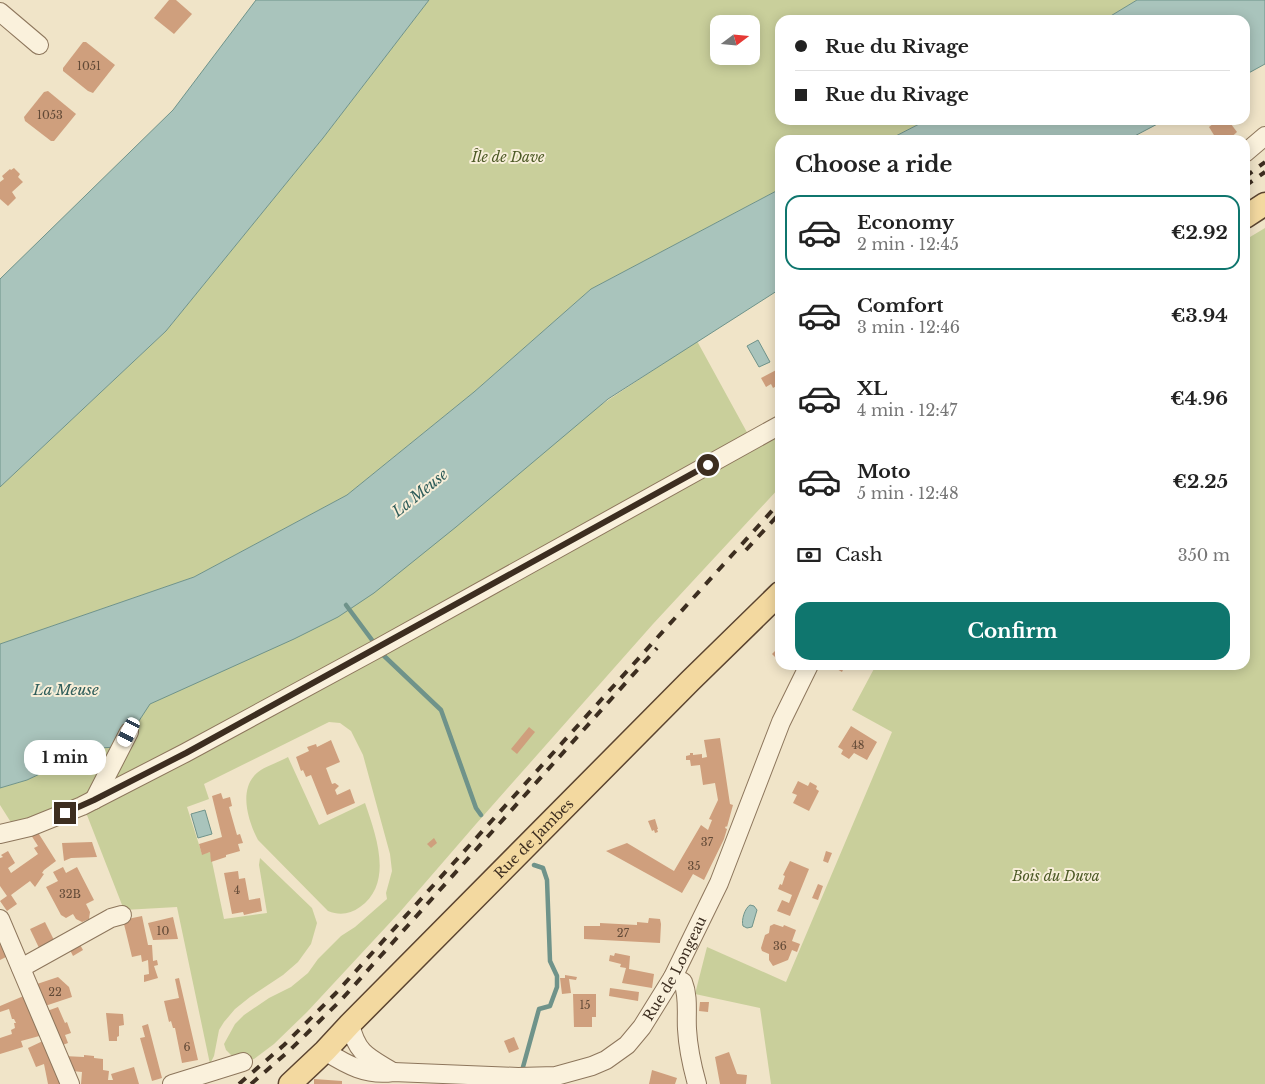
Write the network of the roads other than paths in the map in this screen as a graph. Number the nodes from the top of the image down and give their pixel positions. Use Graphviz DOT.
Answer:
graph roads {
  1 [pos="0,12"];
  2 [pos="39,46"];
  3 [pos="1265,136"];
  4 [pos="1250,148"];
  5 [pos="1265,204"];
  6 [pos="1250,214"];
  7 [pos="775,428"];
  8 [pos="775,601"];
  9 [pos="806,670"];
  10 [pos="129,732"];
  11 [pos="94,800"];
  12 [pos="0,834"];
  13 [pos="122,915"];
  14 [pos="0,919"];
  15 [pos="21,968"];
  16 [pos="673,977"];
  17 [pos="350,1024"];
  18 [pos="325,1051"];
  19 [pos="243,1062"];
  20 [pos="393,1072"];
  21 [pos="557,1080"];
  22 [pos="70,1084"];
  23 [pos="172,1084"];
  24 [pos="290,1084"];
  25 [pos="697,1084"];
  1 -- 2 [label="street"];
  3 -- 4 [label="street"];
  5 -- 6 [label="main road"];
  7 -- 11 [label="street"];
  8 -- 17 [label="main road, Rue de Jambes"];
  9 -- 16 [label="street, Rue de Longeau"];
  10 -- 11 [label="street"];
  11 -- 12 [label="street"];
  13 -- 15 [label="street"];
  14 -- 15 [label="street"];
  15 -- 22 [label="street"];
  16 -- 21 [label="street, Rue de Longeau"];
  16 -- 25 [label="street"];
  17 -- 18 [label="main road, Rue de Jambes"];
  17 -- 20 [label="street, Rue de Longeau"];
  18 -- 20 [label="street, Rue de Longeau"];
  18 -- 24 [label="main road, Rue de Jambes"];
  19 -- 23 [label="street"];
  20 -- 21 [label="street, Rue de Longeau"];
}
